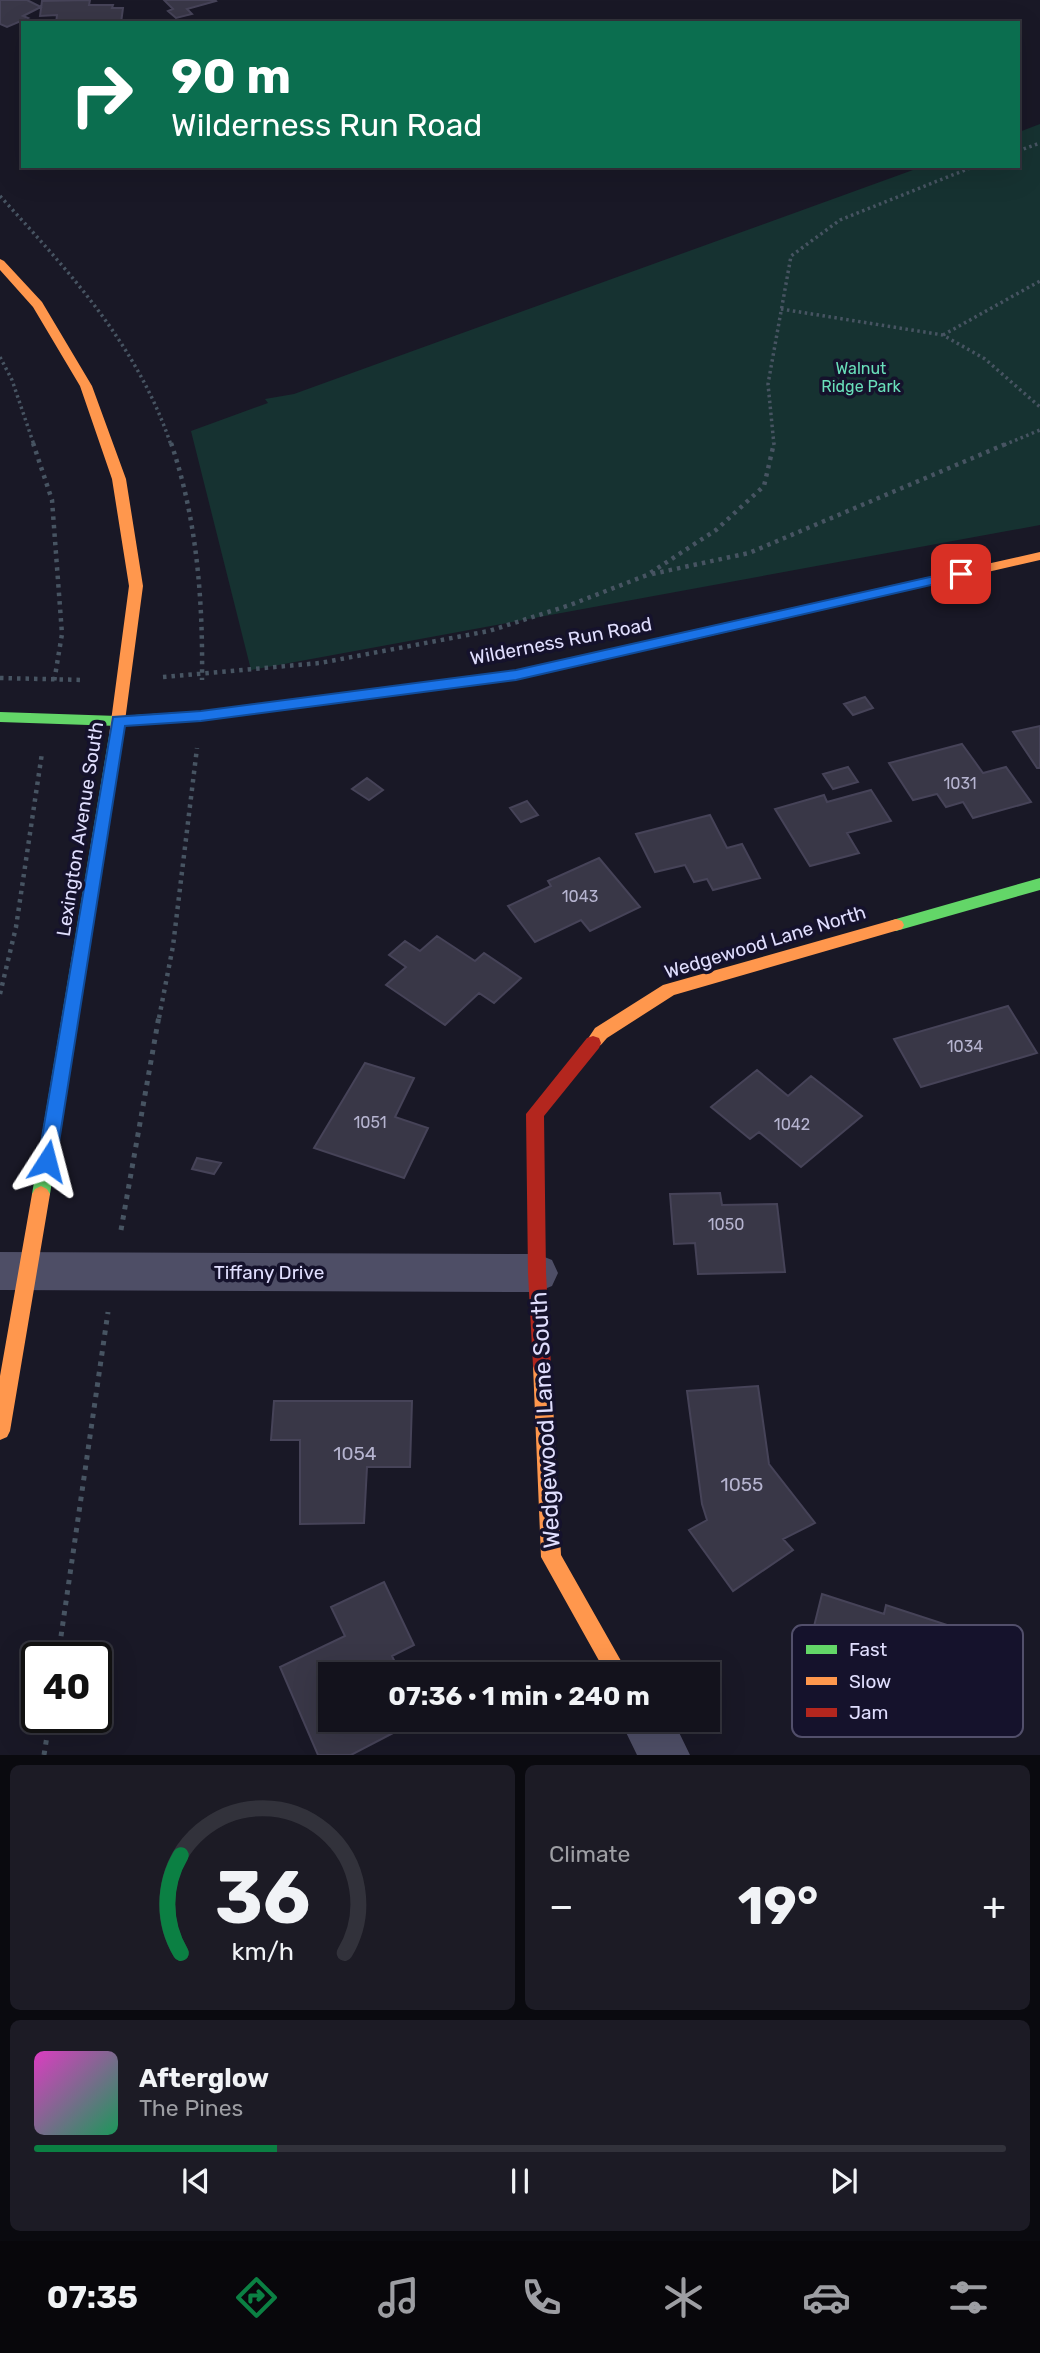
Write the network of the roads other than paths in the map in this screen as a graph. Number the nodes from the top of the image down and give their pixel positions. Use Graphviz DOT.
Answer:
graph roads {
  1 [pos="0,262"];
  2 [pos="1040,556"];
  3 [pos="0,717"];
  4 [pos="118,721"];
  5 [pos="1040,884"];
  6 [pos="15,1271"];
  7 [pos="537,1273"];
  8 [pos="0,1431"];
  9 [pos="612,1662"];
  10 [pos="652,1732"];
  11 [pos="665,1755"];
  1 -- 4 [label="street, Lexington Avenue South"];
  2 -- 4 [label="street, Wilderness Run Road"];
  3 -- 4 [label="street, Wilderness Run Road"];
  4 -- 6 [label="street, Lexington Avenue South"];
  5 -- 7 [label="street, Wedgewood Lane North"];
  6 -- 7 [label="street, Tiffany Drive"];
  6 -- 8 [label="street, Lexington Avenue South"];
  7 -- 9 [label="street, Wedgewood Lane South"];
  10 -- 11 [label="street"];
}
